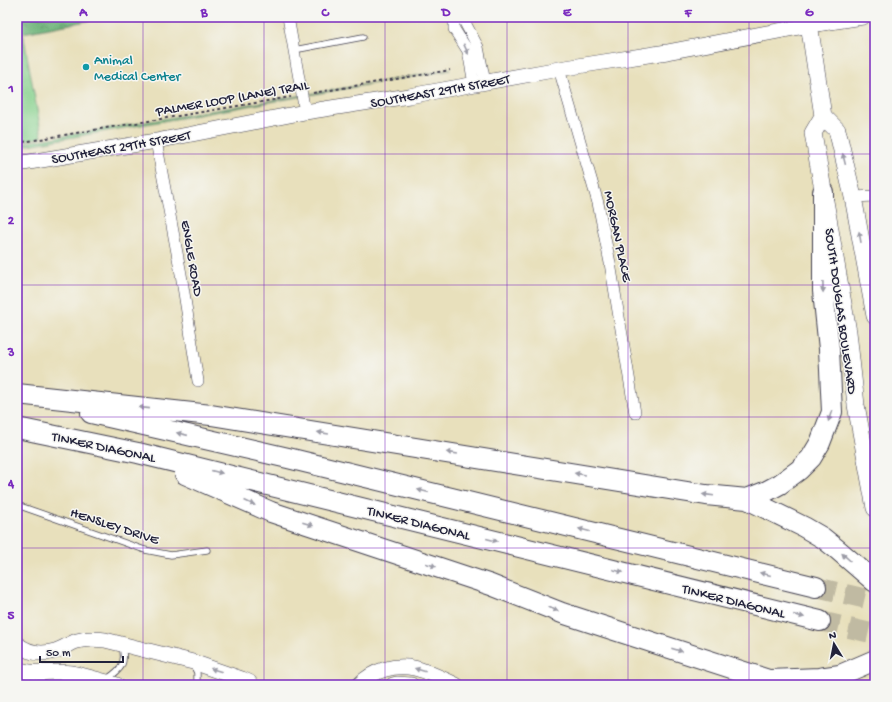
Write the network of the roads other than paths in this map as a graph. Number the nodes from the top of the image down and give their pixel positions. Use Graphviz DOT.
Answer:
graph roads {
  1 [pos="288,17"];
  2 [pos="454,17"];
  3 [pos="462,17"];
  4 [pos="863,17"];
  5 [pos="809,21"];
  6 [pos="363,38"];
  7 [pos="294,50"];
  8 [pos="558,69"];
  9 [pos="480,83"];
  10 [pos="305,112"];
  11 [pos="823,116"];
  12 [pos="156,141"];
  13 [pos="17,164"];
  14 [pos="823,192"];
  15 [pos="875,196"];
  16 [pos="853,197"];
  17 [pos="875,316"];
  18 [pos="198,381"];
  19 [pos="17,395"];
  20 [pos="635,413"];
  21 [pos="17,428"];
  22 [pos="138,453"];
  23 [pos="747,499"];
  24 [pos="17,504"];
  25 [pos="875,508"];
  26 [pos="207,550"];
  27 [pos="875,582"];
  28 [pos="816,587"];
  29 [pos="820,621"];
  30 [pos="17,644"];
  31 [pos="122,644"];
  32 [pos="875,660"];
  33 [pos="193,662"];
  34 [pos="17,670"];
  35 [pos="777,682"];
  36 [pos="110,683"];
  37 [pos="197,685"];
  38 [pos="251,685"];
  39 [pos="359,685"];
  40 [pos="393,685"];
  41 [pos="411,685"];
  42 [pos="456,685"];
  1 -- 7 [label="street"];
  2 -- 9 [label="street, one-way"];
  3 -- 9 [label="street"];
  4 -- 5 [label="main road, SOUTHEAST 29TH STREET"];
  5 -- 8 [label="main road, SOUTHEAST 29TH STREET"];
  5 -- 11 [label="main road"];
  6 -- 7 [label="lane"];
  7 -- 10 [label="street"];
  8 -- 9 [label="main road, SOUTHEAST 29TH STREET"];
  8 -- 20 [label="street, MORGAN PLACE"];
  9 -- 10 [label="main road, SOUTHEAST 29TH STREET"];
  10 -- 12 [label="main road, SOUTHEAST 29TH STREET"];
  11 -- 14 [label="main road, SOUTH DOUGLAS BOULEVARD"];
  16 -- 11 [label="main road, SOUTH DOUGLAS BOULEVARD, one-way"];
  12 -- 13 [label="main road, SOUTHEAST 29TH STREET"];
  12 -- 18 [label="street, ENGLE ROAD"];
  14 -- 23 [label="highway, one-way"];
  14 -- 25 [label="main road, SOUTH DOUGLAS BOULEVARD"];
  15 -- 16 [label="street"];
  17 -- 16 [label="main road, SOUTH DOUGLAS BOULEVARD, one-way"];
  23 -- 19 [label="highway, one-way"];
  28 -- 19 [label="highway, TINKER DIAGONAL, one-way"];
  21 -- 22 [label="highway, TINKER DIAGONAL"];
  22 -- 29 [label="highway, TINKER DIAGONAL, one-way"];
  22 -- 35 [label="highway, one-way"];
  27 -- 23 [label="highway, one-way"];
  24 -- 26 [label="lane, HENSLEY DRIVE"];
  30 -- 31 [label="main road"];
  31 -- 33 [label="main road"];
  31 -- 36 [label="lane"];
  32 -- 35 [label="highway"];
  33 -- 37 [label="lane"];
  38 -- 33 [label="main road, one-way"];
  34 -- 36 [label="main road"];
  42 -- 39 [label="main road, one-way"];
  40 -- 41 [label="main road"];
}
